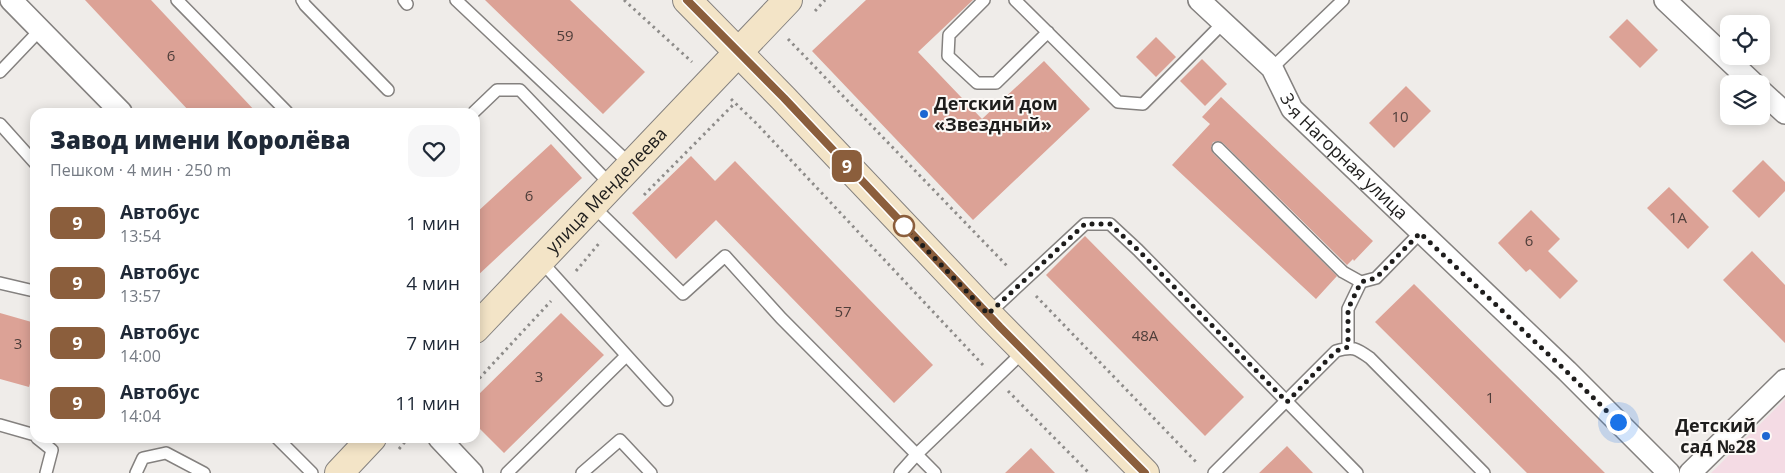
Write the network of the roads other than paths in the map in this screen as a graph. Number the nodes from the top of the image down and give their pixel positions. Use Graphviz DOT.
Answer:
graph roads {
  1 [pos="11,0"];
  2 [pos="177,0"];
  3 [pos="302,0"];
  4 [pos="456,0"];
  5 [pos="687,0"];
  6 [pos="984,0"];
  7 [pos="1015,0"];
  8 [pos="1199,0"];
  9 [pos="1343,0"];
  10 [pos="1664,0"];
  11 [pos="779,10"];
  12 [pos="1223,23"];
  13 [pos="40,30"];
  14 [pos="1048,32"];
  15 [pos="738,52"];
  16 [pos="1272,68"];
  17 [pos="0,72"];
  18 [pos="1744,75"];
  19 [pos="388,90"];
  20 [pos="1770,99"];
  21 [pos="117,108"];
  22 [pos="283,108"];
  23 [pos="478,108"];
  24 [pos="1785,112"];
  25 [pos="0,124"];
  26 [pos="1218,148"];
  27 [pos="30,157"];
  28 [pos="631,165"];
  29 [pos="612,185"];
  30 [pos="592,205"];
  31 [pos="1420,233"];
  32 [pos="540,260"];
  33 [pos="1361,282"];
  34 [pos="0,283"];
  35 [pos="30,291"];
  36 [pos="988,314"];
  37 [pos="480,324"];
  38 [pos="1348,347"];
  39 [pos="1024,351"];
  40 [pos="626,356"];
  41 [pos="1785,380"];
  42 [pos="667,400"];
  43 [pos="1287,402"];
  44 [pos="0,425"];
  45 [pos="30,434"];
  46 [pos="44,443"];
  47 [pos="282,443"];
  48 [pos="367,443"];
  49 [pos="444,443"];
  50 [pos="917,454"];
  51 [pos="46,473"];
  52 [pos="136,473"];
  53 [pos="204,473"];
  54 [pos="312,473"];
  55 [pos="339,473"];
  56 [pos="472,473"];
  57 [pos="507,473"];
  58 [pos="582,473"];
  59 [pos="651,473"];
  60 [pos="900,473"];
  61 [pos="935,473"];
  62 [pos="1145,473"];
  63 [pos="1214,473"];
  64 [pos="1357,473"];
  65 [pos="1484,473"];
  66 [pos="1669,473"];
  67 [pos="1690,473"];
  1 -- 13 [label="street"];
  2 -- 22 [label="lane"];
  3 -- 19 [label="lane"];
  4 -- 28 [label="lane"];
  5 -- 15 [label="main road"];
  6 -- 14 [label="lane"];
  7 -- 14 [label="lane"];
  8 -- 12 [label="street, 3-я Нагорная улица"];
  9 -- 16 [label="lane"];
  10 -- 18 [label="street"];
  11 -- 15 [label="main road, улица Менделеева"];
  12 -- 14 [label="lane"];
  12 -- 16 [label="street, 3-я Нагорная улица"];
  13 -- 17 [label="lane"];
  13 -- 21 [label="street"];
  15 -- 28 [label="main road, улица Менделеева"];
  15 -- 36 [label="main road"];
  16 -- 31 [label="street, 3-я Нагорная улица"];
  20 -- 24 [label="street"];
  23 -- 29 [label="lane"];
  25 -- 27 [label="lane"];
  26 -- 33 [label="lane"];
  28 -- 29 [label="main road, улица Менделеева"];
  29 -- 30 [label="main road, улица Менделеева"];
  30 -- 32 [label="main road, улица Менделеева"];
  30 -- 50 [label="lane"];
  31 -- 33 [label="lane"];
  31 -- 66 [label="street, 3-я Нагорная улица"];
  32 -- 37 [label="main road, улица Менделеева"];
  32 -- 40 [label="lane"];
  33 -- 38 [label="lane"];
  34 -- 35 [label="lane"];
  36 -- 39 [label="main road"];
  36 -- 43 [label="lane"];
  38 -- 43 [label="lane"];
  38 -- 65 [label="lane"];
  39 -- 50 [label="lane"];
  39 -- 62 [label="main road"];
  40 -- 42 [label="lane"];
  40 -- 57 [label="lane"];
  41 -- 67 [label="street"];
  43 -- 63 [label="lane"];
  43 -- 64 [label="lane"];
  44 -- 45 [label="lane"];
  46 -- 51 [label="lane"];
  47 -- 54 [label="lane"];
  48 -- 55 [label="main road"];
  49 -- 56 [label="street"];
  50 -- 60 [label="lane"];
  50 -- 61 [label="lane"];
  52 -- 53 [label="lane"];
  58 -- 59 [label="lane"];
}
